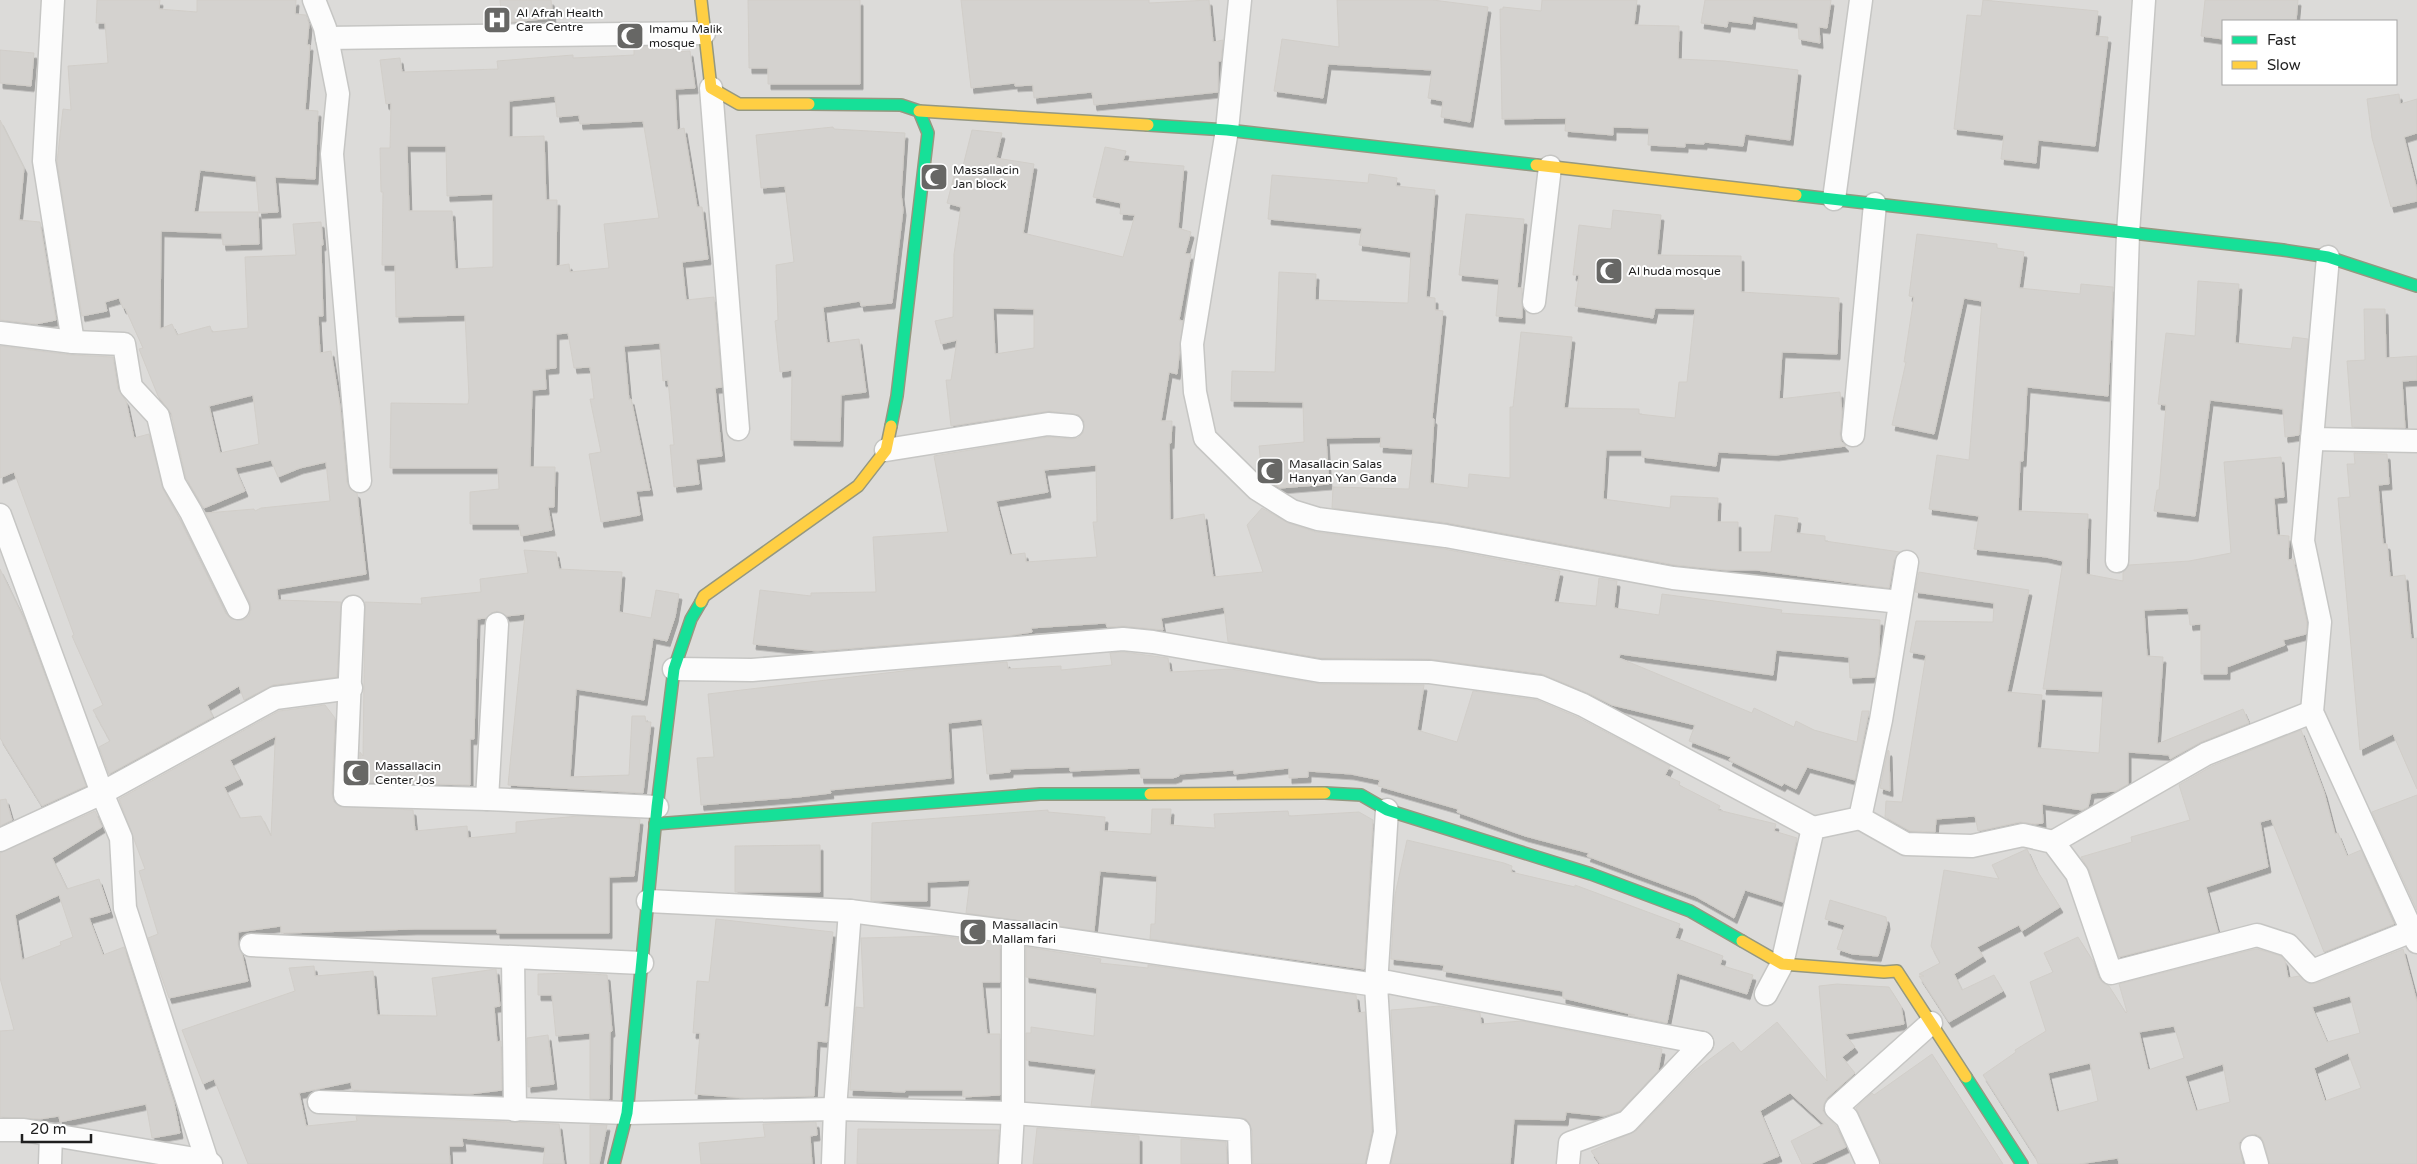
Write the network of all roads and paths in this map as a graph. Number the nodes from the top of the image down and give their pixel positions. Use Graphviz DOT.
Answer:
graph roads {
  1 [pos="53,0"];
  2 [pos="314,0"];
  3 [pos="701,0"];
  4 [pos="1240,0"];
  5 [pos="1861,0"];
  6 [pos="2144,0"];
  7 [pos="704,33"];
  8 [pos="327,38"];
  9 [pos="711,88"];
  10 [pos="919,111"];
  11 [pos="1227,130"];
  12 [pos="1550,167"];
  13 [pos="1834,199"];
  14 [pos="1875,204"];
  15 [pos="2128,233"];
  16 [pos="2328,257"];
  17 [pos="2417,286"];
  18 [pos="1534,302"];
  19 [pos="0,333"];
  20 [pos="73,342"];
  21 [pos="1072,426"];
  22 [pos="738,429"];
  23 [pos="1853,435"];
  24 [pos="2312,439"];
  25 [pos="2417,441"];
  26 [pos="886,450"];
  27 [pos="360,481"];
  28 [pos="0,515"];
  29 [pos="2117,561"];
  30 [pos="1907,562"];
  31 [pos="1900,602"];
  32 [pos="353,606"];
  33 [pos="238,608"];
  34 [pos="497,624"];
  35 [pos="674,669"];
  36 [pos="351,688"];
  37 [pos="2312,712"];
  38 [pos="102,793"];
  39 [pos="488,799"];
  40 [pos="1387,810"];
  41 [pos="656,816"];
  42 [pos="1860,818"];
  43 [pos="1813,828"];
  44 [pos="0,840"];
  45 [pos="2053,842"];
  46 [pos="648,901"];
  47 [pos="850,911"];
  48 [pos="1013,932"];
  49 [pos="2414,937"];
  50 [pos="251,945"];
  51 [pos="513,958"];
  52 [pos="642,963"];
  53 [pos="1782,964"];
  54 [pos="1376,985"];
  55 [pos="1766,994"];
  56 [pos="1931,1023"];
  57 [pos="319,1102"];
  58 [pos="835,1109"];
  59 [pos="515,1110"];
  60 [pos="627,1113"];
  61 [pos="1013,1113"];
  62 [pos="0,1130"];
  63 [pos="51,1136"];
  64 [pos="208,1163"];
  65 [pos="50,1164"];
  66 [pos="614,1164"];
  67 [pos="833,1164"];
  68 [pos="1010,1164"];
  69 [pos="1240,1164"];
  70 [pos="1378,1164"];
  71 [pos="1568,1164"];
  72 [pos="1868,1164"];
  73 [pos="2022,1164"];
  1 -- 20 [label="street"];
  2 -- 8 [label="street"];
  3 -- 7 [label="street"];
  4 -- 11 [label="street"];
  5 -- 13 [label="street"];
  6 -- 15 [label="street"];
  7 -- 8 [label="street"];
  7 -- 9 [label="street"];
  8 -- 27 [label="street"];
  9 -- 10 [label="street"];
  9 -- 22 [label="street"];
  10 -- 11 [label="street"];
  10 -- 26 [label="street"];
  11 -- 12 [label="street"];
  11 -- 31 [label="street"];
  12 -- 13 [label="street"];
  12 -- 18 [label="street"];
  13 -- 14 [label="street"];
  14 -- 15 [label="street"];
  14 -- 23 [label="street"];
  15 -- 16 [label="street"];
  15 -- 29 [label="street"];
  16 -- 17 [label="street"];
  16 -- 24 [label="street"];
  19 -- 20 [label="street"];
  20 -- 33 [label="street"];
  21 -- 26 [label="street"];
  24 -- 25 [label="street"];
  24 -- 37 [label="street"];
  26 -- 35 [label="street"];
  28 -- 38 [label="street"];
  30 -- 31 [label="street"];
  31 -- 42 [label="street"];
  32 -- 36 [label="street"];
  34 -- 39 [label="street"];
  35 -- 41 [label="street"];
  35 -- 43 [label="street"];
  36 -- 38 [label="street"];
  36 -- 39 [label="street"];
  37 -- 45 [label="street"];
  37 -- 49 [label="street"];
  38 -- 44 [label="street"];
  38 -- 64 [label="street"];
  39 -- 41 [label="street"];
  40 -- 41 [label="street"];
  40 -- 53 [label="street"];
  40 -- 54 [label="street"];
  41 -- 46 [label="street"];
  42 -- 43 [label="street"];
  42 -- 45 [label="street"];
  43 -- 53 [label="street"];
  45 -- 49 [label="street"];
  46 -- 47 [label="street"];
  46 -- 52 [label="street"];
  47 -- 48 [label="street"];
  47 -- 58 [label="street"];
  48 -- 54 [label="street"];
  48 -- 61 [label="street"];
  50 -- 51 [label="street"];
  51 -- 52 [label="street"];
  51 -- 59 [label="street"];
  52 -- 60 [label="street"];
  53 -- 55 [label="street"];
  53 -- 56 [label="street"];
  54 -- 70 [label="street"];
  54 -- 71 [label="street"];
  56 -- 72 [label="street"];
  56 -- 73 [label="street"];
  57 -- 59 [label="street"];
  58 -- 60 [label="street"];
  58 -- 61 [label="street"];
  58 -- 67 [label="street"];
  59 -- 60 [label="street"];
  60 -- 66 [label="street"];
  61 -- 68 [label="street"];
  61 -- 69 [label="street"];
  62 -- 63 [label="street"];
  63 -- 64 [label="street"];
  63 -- 65 [label="street"];
}
